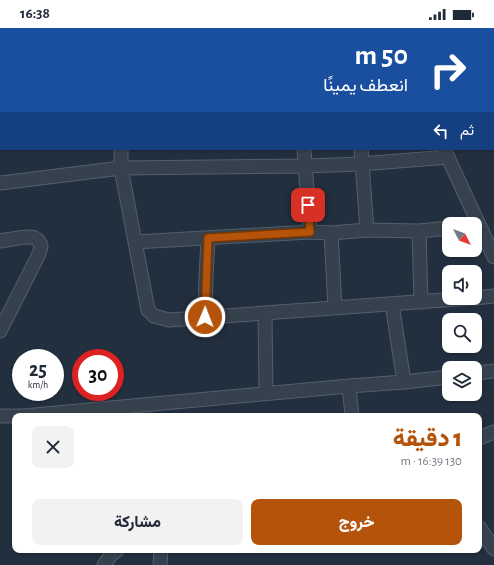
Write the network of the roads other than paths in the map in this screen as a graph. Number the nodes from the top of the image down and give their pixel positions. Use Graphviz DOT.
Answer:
graph roads {
  1 [pos="121,150"];
  2 [pos="304,150"];
  3 [pos="361,150"];
  4 [pos="446,153"];
  5 [pos="361,164"];
  6 [pos="306,166"];
  7 [pos="122,168"];
  8 [pos="0,183"];
  9 [pos="474,217"];
  10 [pos="442,229"];
  11 [pos="367,230"];
  12 [pos="418,231"];
  13 [pos="310,232"];
  14 [pos="331,233"];
  15 [pos="482,234"];
  16 [pos="208,238"];
  17 [pos="0,241"];
  18 [pos="135,242"];
  19 [pos="494,257"];
  20 [pos="494,296"];
  21 [pos="482,297"];
  22 [pos="442,300"];
  23 [pos="421,302"];
  24 [pos="392,304"];
  25 [pos="335,308"];
  26 [pos="265,313"];
  27 [pos="205,317"];
  28 [pos="0,331"];
  29 [pos="494,371"];
  30 [pos="482,372"];
  31 [pos="442,378"];
  32 [pos="404,382"];
  33 [pos="349,386"];
  34 [pos="266,393"];
  35 [pos="121,412"];
  36 [pos="97,413"];
  37 [pos="352,413"];
  38 [pos="0,416"];
  39 [pos="12,416"];
  40 [pos="494,432"];
  41 [pos="482,437"];
  42 [pos="482,531"];
  43 [pos="494,549"];
  44 [pos="113,553"];
  45 [pos="161,553"];
  46 [pos="104,565"];
  47 [pos="160,565"];
  1 -- 7 [label="street"];
  2 -- 6 [label="street"];
  3 -- 5 [label="street"];
  4 -- 5 [label="street"];
  4 -- 9 [label="street"];
  5 -- 6 [label="street"];
  5 -- 11 [label="street"];
  6 -- 7 [label="street"];
  6 -- 13 [label="street"];
  7 -- 8 [label="street"];
  7 -- 18 [label="street"];
  10 -- 12 [label="street"];
  11 -- 12 [label="street"];
  11 -- 14 [label="street"];
  12 -- 23 [label="street"];
  13 -- 14 [label="street"];
  13 -- 16 [label="street"];
  14 -- 25 [label="street"];
  15 -- 19 [label="street"];
  16 -- 18 [label="street"];
  16 -- 27 [label="street"];
  17 -- 28 [label="street"];
  18 -- 27 [label="street"];
  20 -- 21 [label="street"];
  22 -- 23 [label="street"];
  23 -- 24 [label="street"];
  24 -- 25 [label="street"];
  24 -- 32 [label="street"];
  25 -- 26 [label="street"];
  26 -- 27 [label="street"];
  26 -- 34 [label="street"];
  29 -- 30 [label="street"];
  31 -- 32 [label="street"];
  32 -- 33 [label="street"];
  33 -- 34 [label="street"];
  33 -- 37 [label="street"];
  34 -- 35 [label="street"];
  35 -- 36 [label="street"];
  38 -- 39 [label="street"];
  40 -- 41 [label="street"];
  42 -- 43 [label="street"];
  44 -- 46 [label="street"];
  45 -- 47 [label="street"];
}
